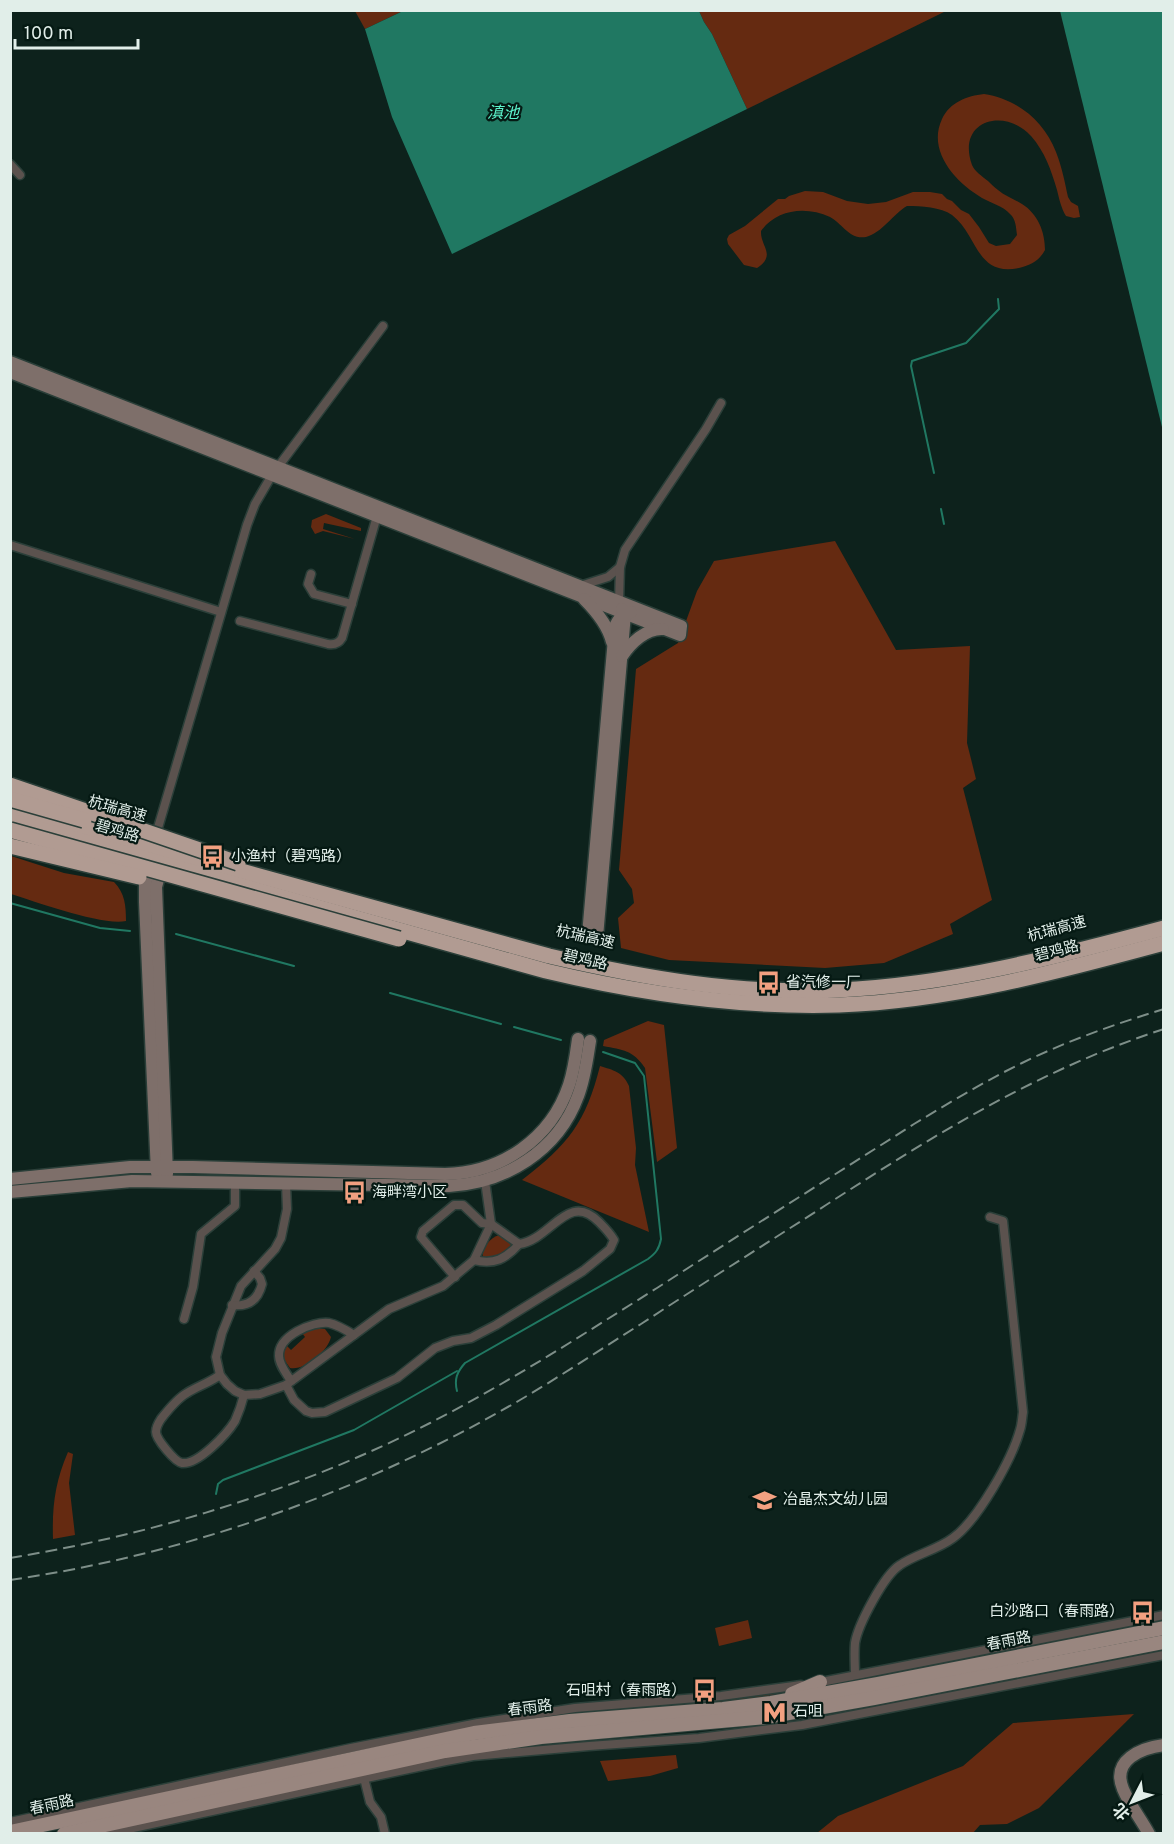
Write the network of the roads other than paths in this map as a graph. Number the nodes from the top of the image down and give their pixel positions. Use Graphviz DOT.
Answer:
graph roads {
  1 [pos="10,164"];
  2 [pos="20,175"];
  3 [pos="383,326"];
  4 [pos="10,362"];
  5 [pos="10,372"];
  6 [pos="721,403"];
  7 [pos="275,471"];
  8 [pos="377,516"];
  9 [pos="10,545"];
  10 [pos="620,567"];
  11 [pos="311,574"];
  12 [pos="580,591"];
  13 [pos="613,599"];
  14 [pos="352,604"];
  15 [pos="639,610"];
  16 [pos="221,612"];
  17 [pos="625,614"];
  18 [pos="240,621"];
  19 [pos="666,629"];
  20 [pos="617,653"];
  21 [pos="10,785"];
  22 [pos="10,799"];
  23 [pos="10,807"];
  24 [pos="10,821"];
  25 [pos="10,831"];
  26 [pos="10,846"];
  27 [pos="156,857"];
  28 [pos="238,863"];
  29 [pos="1164,920"];
  30 [pos="1164,928"];
  31 [pos="399,939"];
  32 [pos="1164,943"];
  33 [pos="1164,951"];
  34 [pos="162,1167"];
  35 [pos="10,1179"];
  36 [pos="162,1181"];
  37 [pos="485,1181"];
  38 [pos="235,1182"];
  39 [pos="286,1184"];
  40 [pos="10,1192"];
  41 [pos="990,1216"];
  42 [pos="491,1224"];
  43 [pos="519,1244"];
  44 [pos="474,1260"];
  45 [pos="254,1271"];
  46 [pos="455,1277"];
  47 [pos="232,1305"];
  48 [pos="184,1319"];
  49 [pos="354,1335"];
  50 [pos="220,1375"];
  51 [pos="289,1383"];
  52 [pos="244,1395"];
  53 [pos="1164,1615"];
  54 [pos="1164,1628"];
  55 [pos="1164,1642"];
  56 [pos="1164,1655"];
  57 [pos="855,1675"];
  58 [pos="820,1682"];
  59 [pos="771,1703"];
  60 [pos="1164,1744"];
  61 [pos="364,1778"];
  62 [pos="153,1807"];
  63 [pos="10,1822"];
  64 [pos="107,1823"];
  65 [pos="10,1832"];
  66 [pos="64,1833"];
  67 [pos="385,1833"];
  68 [pos="1149,1833"];
  1 -- 2 [label="street"];
  3 -- 7 [label="street"];
  4 -- 7 [label="street"];
  5 -- 7 [label="street"];
  6 -- 10 [label="street"];
  7 -- 8 [label="street"];
  7 -- 12 [label="street"];
  7 -- 16 [label="street"];
  8 -- 12 [label="street"];
  8 -- 14 [label="street"];
  9 -- 16 [label="street"];
  10 -- 12 [label="street"];
  10 -- 13 [label="street"];
  11 -- 14 [label="street"];
  12 -- 13 [label="street"];
  12 -- 17 [label="street"];
  12 -- 20 [label="street"];
  13 -- 15 [label="street"];
  13 -- 17 [label="street"];
  14 -- 18 [label="street"];
  15 -- 17 [label="street"];
  15 -- 19 [label="street"];
  16 -- 27 [label="street"];
  17 -- 19 [label="street"];
  17 -- 20 [label="street"];
  19 -- 20 [label="street"];
  20 -- 20 [label="street"];
  21 -- 28 [label="highway, bridge"];
  22 -- 28 [label="highway, 杭瑞高速, bridge"];
  23 -- 27 [label="highway, 碧鸡路"];
  24 -- 27 [label="highway, 碧鸡路"];
  25 -- 31 [label="highway, bridge"];
  26 -- 31 [label="highway, bridge"];
  27 -- 30 [label="highway, 碧鸡路"];
  27 -- 32 [label="highway, 碧鸡路"];
  27 -- 34 [label="street"];
  28 -- 29 [label="highway, 杭瑞高速"];
  31 -- 33 [label="highway"];
  34 -- 35 [label="street"];
  34 -- 36 [label="street"];
  34 -- 37 [label="street"];
  36 -- 38 [label="street"];
  36 -- 40 [label="street"];
  37 -- 39 [label="street"];
  37 -- 42 [label="street"];
  38 -- 39 [label="street"];
  38 -- 48 [label="street"];
  39 -- 45 [label="street"];
  41 -- 57 [label="street"];
  42 -- 43 [label="street"];
  42 -- 44 [label="street"];
  42 -- 46 [label="street"];
  43 -- 44 [label="street"];
  43 -- 51 [label="street"];
  44 -- 46 [label="street"];
  45 -- 47 [label="street"];
  45 -- 47 [label="street"];
  46 -- 49 [label="street"];
  47 -- 50 [label="street"];
  49 -- 51 [label="street"];
  49 -- 51 [label="street"];
  50 -- 52 [label="street"];
  50 -- 52 [label="street"];
  51 -- 52 [label="street"];
  53 -- 57 [label="street"];
  54 -- 59 [label="main road, 春雨路"];
  55 -- 62 [label="main road, 春雨路"];
  56 -- 61 [label="street"];
  57 -- 58 [label="street"];
  58 -- 59 [label="main road"];
  58 -- 63 [label="street"];
  59 -- 62 [label="main road, 春雨路"];
  60 -- 68 [label="street"];
  61 -- 64 [label="street"];
  61 -- 67 [label="street"];
  62 -- 64 [label="main road, 春雨路"];
  64 -- 65 [label="main road, 春雨路"];
  64 -- 66 [label="main road, 春雨路"];
}
